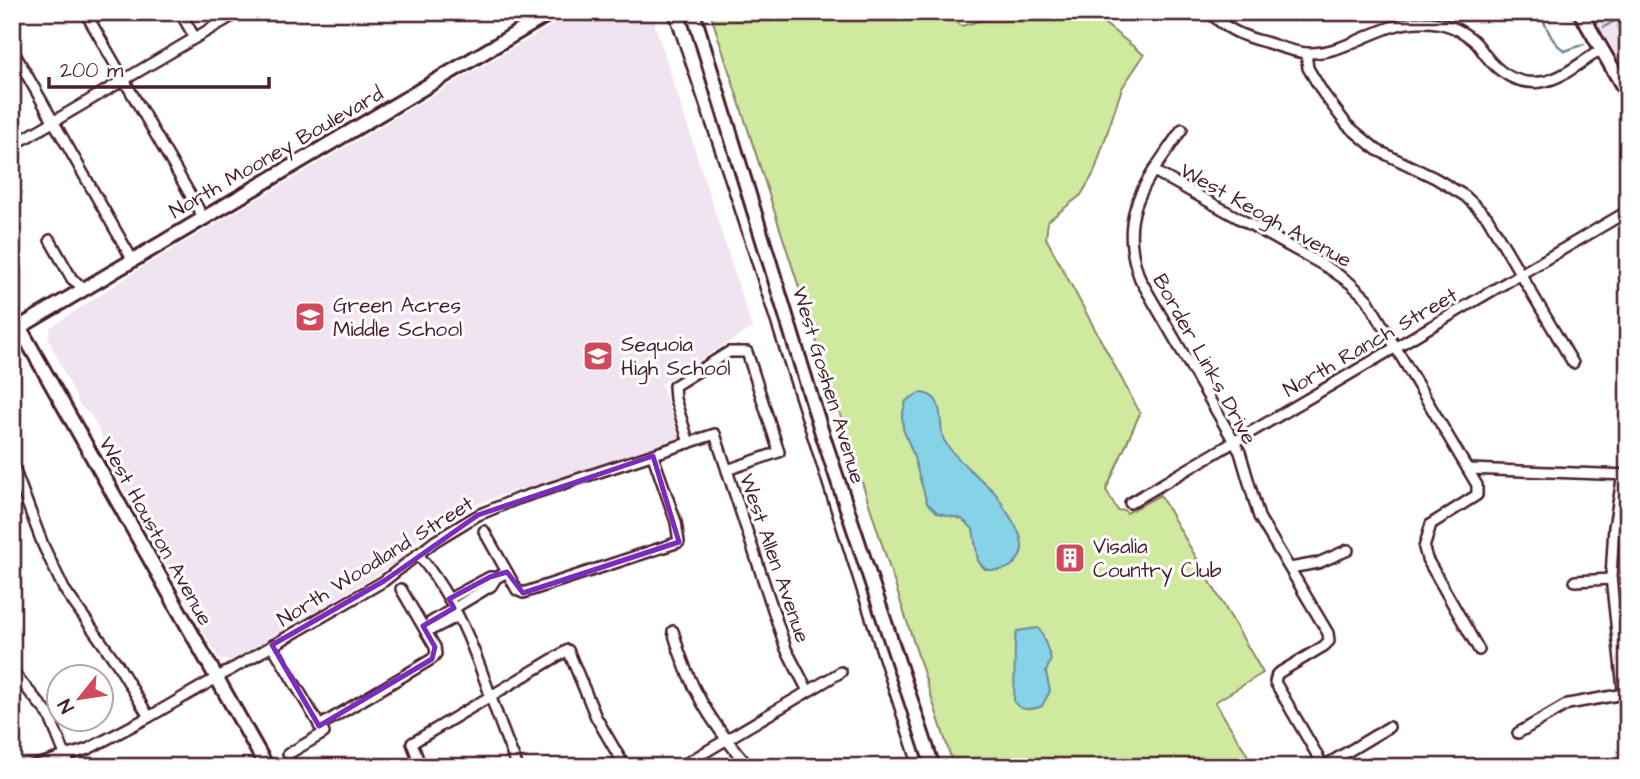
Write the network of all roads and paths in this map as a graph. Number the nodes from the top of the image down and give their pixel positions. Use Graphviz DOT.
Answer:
graph roads {
  1 [pos="85,12"];
  2 [pos="180,12"];
  3 [pos="239,12"];
  4 [pos="552,12"];
  5 [pos="693,12"];
  6 [pos="1210,12"];
  7 [pos="1580,12"];
  8 [pos="195,38"];
  9 [pos="12,49"];
  10 [pos="1602,49"];
  11 [pos="1306,53"];
  12 [pos="124,80"];
  13 [pos="1628,95"];
  14 [pos="54,121"];
  15 [pos="1182,129"];
  16 [pos="12,146"];
  17 [pos="1154,171"];
  18 [pos="1628,211"];
  19 [pos="202,217"];
  20 [pos="50,240"];
  21 [pos="132,259"];
  22 [pos="1520,274"];
  23 [pos="84,288"];
  24 [pos="12,314"];
  25 [pos="15,330"];
  26 [pos="1396,347"];
  27 [pos="1573,363"];
  28 [pos="715,434"];
  29 [pos="1235,442"];
  30 [pos="689,443"];
  31 [pos="653,456"];
  32 [pos="12,463"];
  33 [pos="1469,469"];
  34 [pos="727,470"];
  35 [pos="1625,474"];
  36 [pos="1130,503"];
  37 [pos="484,531"];
  38 [pos="1348,550"];
  39 [pos="418,554"];
  40 [pos="1290,568"];
  41 [pos="507,572"];
  42 [pos="1611,579"];
  43 [pos="1575,581"];
  44 [pos="401,589"];
  45 [pos="454,608"];
  46 [pos="425,630"];
  47 [pos="673,631"];
  48 [pos="272,645"];
  49 [pos="1479,650"];
  50 [pos="12,671"];
  51 [pos="841,672"];
  52 [pos="215,678"];
  53 [pos="808,691"];
  54 [pos="1624,694"];
  55 [pos="490,696"];
  56 [pos="149,717"];
  57 [pos="319,726"];
  58 [pos="1390,727"];
  59 [pos="1518,733"];
  60 [pos="1628,736"];
  61 [pos="726,741"];
  62 [pos="288,754"];
  63 [pos="66,756"];
  64 [pos="1324,766"];
  65 [pos="30,767"];
  66 [pos="71,767"];
  67 [pos="267,767"];
  68 [pos="421,767"];
  69 [pos="518,767"];
  70 [pos="625,767"];
  71 [pos="680,767"];
  72 [pos="749,767"];
  73 [pos="933,767"];
  1 -- 12 [label="street"];
  2 -- 8 [label="street"];
  3 -- 8 [label="street"];
  4 -- 19 [label="main road, North Mooney Boulevard"];
  5 -- 73 [label="main road, West Goshen Avenue"];
  6 -- 11 [label="street"];
  7 -- 10 [label="main road"];
  8 -- 12 [label="street"];
  9 -- 14 [label="street"];
  10 -- 11 [label="street"];
  10 -- 13 [label="main road"];
  11 -- 22 [label="street"];
  12 -- 14 [label="street"];
  12 -- 19 [label="street"];
  14 -- 16 [label="street"];
  14 -- 21 [label="street"];
  15 -- 17 [label="street, Border Links Drive"];
  17 -- 26 [label="street, West Keogh Avenue"];
  17 -- 29 [label="street, Border Links Drive"];
  18 -- 22 [label="street, North Ranch Street"];
  19 -- 21 [label="main road, North Mooney Boulevard"];
  20 -- 23 [label="street"];
  21 -- 23 [label="main road, North Mooney Boulevard"];
  22 -- 26 [label="street, North Ranch Street"];
  22 -- 27 [label="street"];
  23 -- 25 [label="main road, North Mooney Boulevard"];
  24 -- 25 [label="main road, West Houston Avenue"];
  25 -- 52 [label="main road, West Houston Avenue"];
  26 -- 29 [label="street, North Ranch Street"];
  26 -- 33 [label="street, West Keogh Avenue"];
  28 -- 30 [label="street, North Woodland Street"];
  28 -- 34 [label="street, West Allen Avenue"];
  29 -- 36 [label="street, North Ranch Street"];
  29 -- 40 [label="street, Border Links Drive"];
  30 -- 31 [label="street, North Woodland Street"];
  30 -- 34 [label="street"];
  31 -- 39 [label="street, North Woodland Street"];
  31 -- 41 [label="street"];
  32 -- 56 [label="street"];
  33 -- 35 [label="street"];
  33 -- 49 [label="street"];
  34 -- 53 [label="street, West Allen Avenue"];
  35 -- 42 [label="street"];
  37 -- 41 [label="street"];
  38 -- 40 [label="street"];
  39 -- 45 [label="street"];
  39 -- 48 [label="street, North Woodland Street"];
  40 -- 64 [label="street, Border Links Drive"];
  41 -- 45 [label="street"];
  42 -- 43 [label="street"];
  42 -- 54 [label="street"];
  44 -- 46 [label="street"];
  45 -- 46 [label="street"];
  45 -- 55 [label="street"];
  46 -- 57 [label="street"];
  47 -- 61 [label="street"];
  48 -- 52 [label="street, North Woodland Street"];
  48 -- 57 [label="street"];
  50 -- 63 [label="street"];
  51 -- 53 [label="street"];
  52 -- 56 [label="street, North Woodland Street"];
  52 -- 67 [label="main road, West Houston Avenue"];
  53 -- 61 [label="street"];
  54 -- 59 [label="street"];
  54 -- 60 [label="street"];
  55 -- 68 [label="street"];
  55 -- 69 [label="street"];
  55 -- 70 [label="street"];
  56 -- 63 [label="street, North Woodland Street"];
  57 -- 62 [label="street"];
  58 -- 64 [label="street"];
  61 -- 71 [label="street"];
  61 -- 72 [label="street"];
  63 -- 65 [label="street, North Woodland Street"];
  63 -- 66 [label="street"];
}
